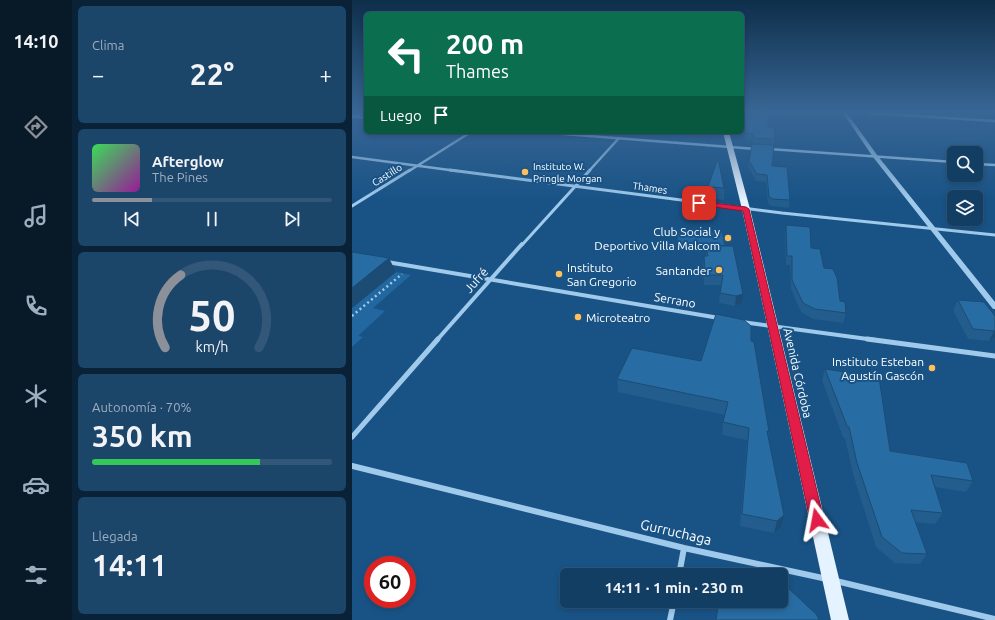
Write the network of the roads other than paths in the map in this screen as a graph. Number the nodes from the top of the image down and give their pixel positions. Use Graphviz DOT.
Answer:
graph roads {
  1 [pos="455,142"];
  2 [pos="615,142"];
  3 [pos="668,142"];
  4 [pos="729,142"];
  5 [pos="865,142"];
  6 [pos="730,147"];
  7 [pos="760,149"];
  8 [pos="768,149"];
  9 [pos="875,156"];
  10 [pos="352,157"];
  11 [pos="947,161"];
  12 [pos="983,164"];
  13 [pos="417,165"];
  14 [pos="995,165"];
  15 [pos="575,186"];
  16 [pos="352,206"];
  17 [pos="746,209"];
  18 [pos="932,228"];
  19 [pos="995,235"];
  20 [pos="382,261"];
  21 [pos="491,278"];
  22 [pos="995,307"];
  23 [pos="726,319"];
  24 [pos="734,320"];
  25 [pos="773,327"];
  26 [pos="995,356"];
  27 [pos="352,437"];
  28 [pos="352,466"];
  29 [pos="684,548"];
  30 [pos="680,568"];
  31 [pos="831,580"];
  32 [pos="673,608"];
  33 [pos="995,619"];
  34 [pos="670,620"];
  35 [pos="840,620"];
  1 -- 13 [label="street, Castillo"];
  2 -- 15 [label="street, Jufré"];
  3 -- 6 [label="street"];
  4 -- 6 [label="main road, Avenida Córdoba"];
  5 -- 9 [label="street"];
  6 -- 7 [label="street"];
  6 -- 17 [label="main road, Avenida Córdoba"];
  8 -- 9 [label="street"];
  9 -- 11 [label="street"];
  9 -- 18 [label="street"];
  10 -- 13 [label="street, Thames"];
  12 -- 14 [label="street"];
  13 -- 15 [label="street, Thames"];
  13 -- 16 [label="street, Castillo"];
  15 -- 17 [label="street, Thames"];
  15 -- 21 [label="street, Jufré"];
  17 -- 18 [label="street, Thames"];
  17 -- 25 [label="main road, Avenida Córdoba"];
  18 -- 19 [label="street, Thames"];
  18 -- 22 [label="street"];
  20 -- 21 [label="street, Serrano"];
  21 -- 23 [label="street, Serrano"];
  21 -- 27 [label="street, Jufré"];
  24 -- 25 [label="street"];
  25 -- 26 [label="street"];
  25 -- 31 [label="main road, Avenida Córdoba"];
  28 -- 29 [label="street, Gurruchaga"];
  29 -- 30 [label="street"];
  29 -- 31 [label="street, Gurruchaga"];
  31 -- 33 [label="street, Gurruchaga"];
  31 -- 35 [label="main road, Avenida Córdoba"];
  32 -- 34 [label="street"];
}
